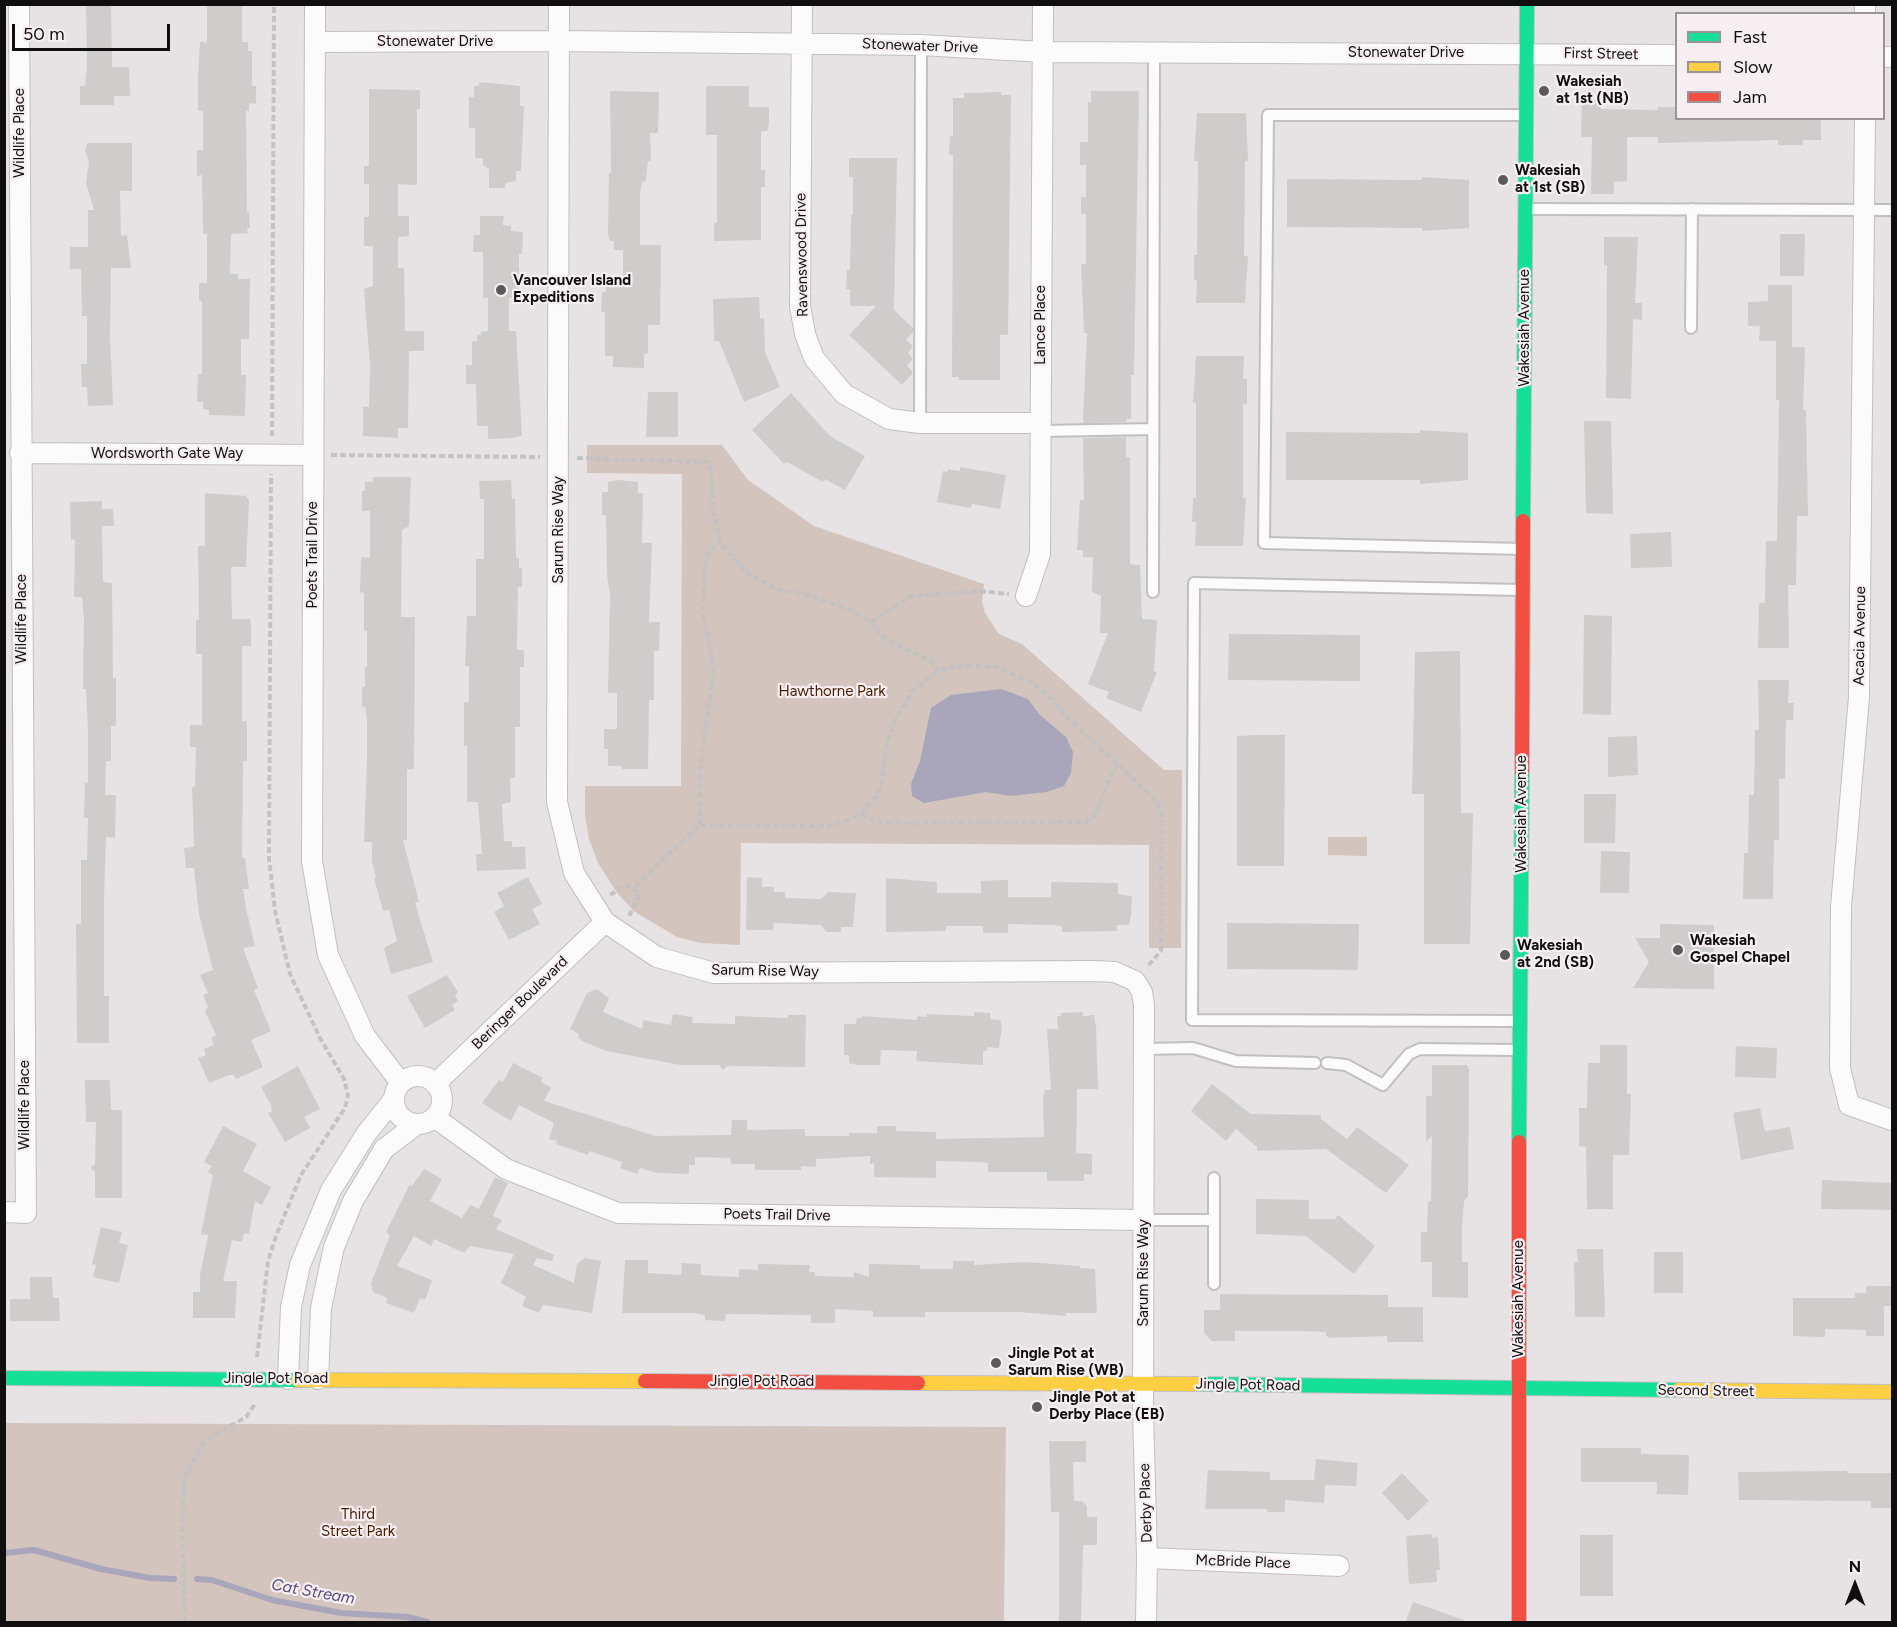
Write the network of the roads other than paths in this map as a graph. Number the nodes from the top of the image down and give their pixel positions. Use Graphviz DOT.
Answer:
graph roads {
  1 [pos="19,4"];
  2 [pos="315,4"];
  3 [pos="559,4"];
  4 [pos="802,4"];
  5 [pos="1043,4"];
  6 [pos="1527,4"];
  7 [pos="559,41"];
  8 [pos="315,42"];
  9 [pos="800,44"];
  10 [pos="921,45"];
  11 [pos="1043,52"];
  12 [pos="1154,52"];
  13 [pos="1526,53"];
  14 [pos="1675,55"];
  15 [pos="12,115"];
  16 [pos="1526,115"];
  17 [pos="1865,120"];
  18 [pos="1526,209"];
  19 [pos="1692,209"];
  20 [pos="1864,210"];
  21 [pos="1893,210"];
  22 [pos="1691,328"];
  23 [pos="920,423"];
  24 [pos="1041,427"];
  25 [pos="1152,429"];
  26 [pos="20,453"];
  27 [pos="313,455"];
  28 [pos="1523,549"];
  29 [pos="1523,590"];
  30 [pos="1152,592"];
  31 [pos="1026,596"];
  32 [pos="607,920"];
  33 [pos="1520,1021"];
  34 [pos="1145,1049"];
  35 [pos="1520,1050"];
  36 [pos="435,1084"];
  37 [pos="398,1091"];
  38 [pos="1893,1120"];
  39 [pos="425,1121"];
  40 [pos="1214,1178"];
  41 [pos="4,1212"];
  42 [pos="1144,1220"];
  43 [pos="1214,1220"];
  44 [pos="1214,1284"];
  45 [pos="4,1378"];
  46 [pos="288,1379"];
  47 [pos="318,1379"];
  48 [pos="1144,1384"];
  49 [pos="1519,1389"];
  50 [pos="1893,1392"];
  51 [pos="1147,1558"];
  52 [pos="1339,1566"];
  53 [pos="1146,1623"];
  54 [pos="1519,1623"];
  1 -- 15 [label="street, Wildlife Place"];
  2 -- 8 [label="street, Poets Trail Drive"];
  3 -- 7 [label="street, Sarum Rise Way"];
  4 -- 9 [label="street, Ravenswood Drive"];
  5 -- 11 [label="street, Lance Place"];
  6 -- 13 [label="street, Wakesiah Avenue"];
  7 -- 8 [label="street, Stonewater Drive"];
  7 -- 9 [label="street, Stonewater Drive"];
  7 -- 32 [label="street, Sarum Rise Way"];
  8 -- 27 [label="street, Poets Trail Drive"];
  9 -- 10 [label="street, Stonewater Drive"];
  9 -- 23 [label="street, Ravenswood Drive"];
  10 -- 11 [label="street, Stonewater Drive"];
  10 -- 23 [label="lane"];
  11 -- 12 [label="street, Stonewater Drive"];
  11 -- 24 [label="street, Lance Place"];
  12 -- 13 [label="street, Stonewater Drive"];
  12 -- 25 [label="lane"];
  13 -- 14 [label="street, First Street"];
  13 -- 16 [label="street, Wakesiah Avenue"];
  15 -- 26 [label="street, Wildlife Place"];
  16 -- 18 [label="street, Wakesiah Avenue"];
  16 -- 28 [label="lane"];
  17 -- 20 [label="street, Acacia Avenue"];
  18 -- 19 [label="lane"];
  18 -- 28 [label="street, Wakesiah Avenue"];
  19 -- 20 [label="lane"];
  19 -- 22 [label="lane"];
  20 -- 21 [label="lane"];
  20 -- 38 [label="street, Acacia Avenue"];
  23 -- 24 [label="street, Ravenswood Drive"];
  24 -- 25 [label="lane"];
  24 -- 31 [label="street, Lance Place"];
  25 -- 30 [label="lane"];
  26 -- 27 [label="street, Wordsworth Gate Way"];
  26 -- 41 [label="street, Wildlife Place"];
  27 -- 37 [label="street, Poets Trail Drive"];
  28 -- 29 [label="street, Wakesiah Avenue"];
  29 -- 33 [label="street, Wakesiah Avenue"];
  29 -- 33 [label="lane"];
  32 -- 34 [label="street, Sarum Rise Way"];
  32 -- 36 [label="street, Beringer Boulevard"];
  33 -- 35 [label="street, Wakesiah Avenue"];
  34 -- 35 [label="lane"];
  34 -- 42 [label="street, Sarum Rise Way"];
  35 -- 49 [label="street, Wakesiah Avenue"];
  36 -- 37 [label="street"];
  36 -- 39 [label="street"];
  37 -- 39 [label="street"];
  37 -- 46 [label="street"];
  39 -- 42 [label="street, Poets Trail Drive"];
  39 -- 47 [label="street"];
  40 -- 43 [label="lane"];
  42 -- 43 [label="lane"];
  42 -- 48 [label="street, Sarum Rise Way"];
  43 -- 44 [label="lane"];
  45 -- 46 [label="street, Jingle Pot Road"];
  46 -- 47 [label="street, Jingle Pot Road"];
  47 -- 48 [label="street, Jingle Pot Road"];
  48 -- 49 [label="street, Jingle Pot Road"];
  48 -- 51 [label="street, Derby Place"];
  49 -- 50 [label="street, Second Street"];
  49 -- 54 [label="street, Wakesiah Avenue"];
  51 -- 52 [label="street, McBride Place"];
  51 -- 53 [label="street, Derby Place"];
}
